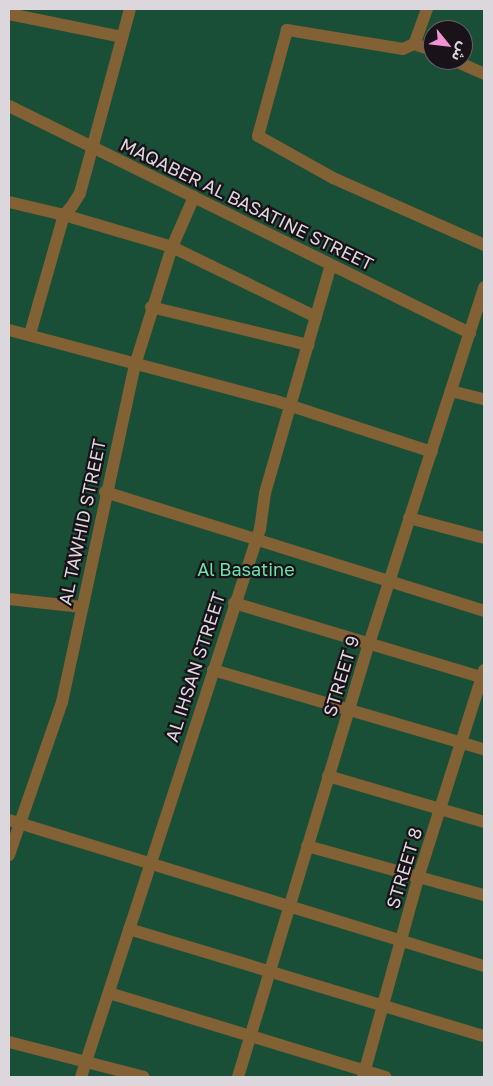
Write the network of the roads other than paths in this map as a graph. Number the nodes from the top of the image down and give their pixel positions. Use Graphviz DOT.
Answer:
graph roads {
  1 [pos="130,9"];
  2 [pos="427,9"];
  3 [pos="9,14"];
  4 [pos="122,37"];
  5 [pos="414,44"];
  6 [pos="423,47"];
  7 [pos="9,106"];
  8 [pos="90,146"];
  9 [pos="194,197"];
  10 [pos="9,202"];
  11 [pos="64,215"];
  12 [pos="484,245"];
  13 [pos="172,247"];
  14 [pos="331,265"];
  15 [pos="484,287"];
  16 [pos="151,307"];
  17 [pos="316,317"];
  18 [pos="9,330"];
  19 [pos="470,333"];
  20 [pos="30,334"];
  21 [pos="308,345"];
  22 [pos="135,365"];
  23 [pos="451,391"];
  24 [pos="484,399"];
  25 [pos="292,407"];
  26 [pos="432,452"];
  27 [pos="105,492"];
  28 [pos="410,518"];
  29 [pos="256,538"];
  30 [pos="484,538"];
  31 [pos="388,581"];
  32 [pos="9,599"];
  33 [pos="234,604"];
  34 [pos="82,607"];
  35 [pos="484,611"];
  36 [pos="369,644"];
  37 [pos="213,670"];
  38 [pos="483,675"];
  39 [pos="349,710"];
  40 [pos="460,742"];
  41 [pos="484,749"];
  42 [pos="328,776"];
  43 [pos="440,810"];
  44 [pos="14,822"];
  45 [pos="484,822"];
  46 [pos="307,846"];
  47 [pos="9,855"];
  48 [pos="150,866"];
  49 [pos="419,875"];
  50 [pos="484,895"];
  51 [pos="287,908"];
  52 [pos="129,929"];
  53 [pos="401,941"];
  54 [pos="484,966"];
  55 [pos="268,971"];
  56 [pos="109,993"];
  57 [pos="382,1004"];
  58 [pos="250,1036"];
  59 [pos="484,1036"];
  60 [pos="9,1042"];
  61 [pos="86,1062"];
  62 [pos="364,1074"];
  63 [pos="82,1077"];
  64 [pos="144,1077"];
  65 [pos="238,1077"];
  66 [pos="386,1077"];
  1 -- 4 [label="street"];
  2 -- 5 [label="street"];
  3 -- 4 [label="street"];
  4 -- 8 [label="street"];
  5 -- 6 [label="street"];
  5 -- 12 [label="street"];
  7 -- 8 [label="street, MAQABER AL BASATINE STREET"];
  8 -- 9 [label="street, MAQABER AL BASATINE STREET"];
  8 -- 11 [label="street"];
  9 -- 13 [label="street, AL TAWHID STREET"];
  9 -- 14 [label="street, MAQABER AL BASATINE STREET"];
  10 -- 11 [label="street"];
  11 -- 13 [label="street"];
  11 -- 20 [label="street"];
  13 -- 16 [label="street, AL TAWHID STREET"];
  13 -- 17 [label="street"];
  14 -- 17 [label="street, AL IHSAN STREET"];
  14 -- 19 [label="street, MAQABER AL BASATINE STREET"];
  15 -- 19 [label="street, STREET 9"];
  16 -- 21 [label="street"];
  16 -- 22 [label="street, AL TAWHID STREET"];
  17 -- 21 [label="street, AL IHSAN STREET"];
  18 -- 20 [label="street"];
  19 -- 23 [label="street, STREET 9"];
  20 -- 22 [label="street"];
  21 -- 25 [label="street, AL IHSAN STREET"];
  22 -- 25 [label="street"];
  22 -- 27 [label="street, AL TAWHID STREET"];
  23 -- 24 [label="street"];
  23 -- 26 [label="street, STREET 9"];
  25 -- 26 [label="street"];
  25 -- 29 [label="street, AL IHSAN STREET"];
  26 -- 28 [label="street, STREET 9"];
  27 -- 29 [label="street"];
  27 -- 34 [label="street, AL TAWHID STREET"];
  28 -- 30 [label="street"];
  28 -- 31 [label="street, STREET 9"];
  29 -- 31 [label="street"];
  29 -- 33 [label="street, AL IHSAN STREET"];
  31 -- 35 [label="street"];
  31 -- 36 [label="street, STREET 9"];
  32 -- 34 [label="street"];
  33 -- 36 [label="street"];
  33 -- 37 [label="street, AL IHSAN STREET"];
  34 -- 44 [label="street, AL TAWHID STREET"];
  36 -- 38 [label="street"];
  36 -- 39 [label="street, STREET 9"];
  37 -- 39 [label="street"];
  37 -- 48 [label="street, AL IHSAN STREET"];
  38 -- 40 [label="street, STREET 8"];
  39 -- 40 [label="street"];
  39 -- 42 [label="street, STREET 9"];
  40 -- 41 [label="street"];
  40 -- 43 [label="street, STREET 8"];
  42 -- 43 [label="street"];
  42 -- 46 [label="street, STREET 9"];
  43 -- 45 [label="street"];
  43 -- 49 [label="street, STREET 8"];
  44 -- 47 [label="street, AL TAWHID STREET"];
  44 -- 48 [label="street"];
  46 -- 49 [label="street"];
  46 -- 51 [label="street, STREET 9"];
  48 -- 51 [label="street"];
  48 -- 52 [label="street, AL IHSAN STREET"];
  49 -- 50 [label="street"];
  49 -- 53 [label="street, STREET 8"];
  51 -- 53 [label="street"];
  51 -- 55 [label="street, STREET 9"];
  52 -- 55 [label="street"];
  52 -- 56 [label="street, AL IHSAN STREET"];
  53 -- 54 [label="street"];
  53 -- 57 [label="street, STREET 8"];
  55 -- 57 [label="street"];
  55 -- 58 [label="street, STREET 9"];
  56 -- 58 [label="street"];
  56 -- 61 [label="street, AL IHSAN STREET"];
  57 -- 59 [label="street"];
  57 -- 62 [label="street, STREET 8"];
  58 -- 62 [label="street"];
  58 -- 65 [label="street, STREET 9"];
  60 -- 61 [label="street"];
  61 -- 63 [label="street, AL IHSAN STREET"];
  61 -- 64 [label="street"];
  62 -- 66 [label="street"];
}
